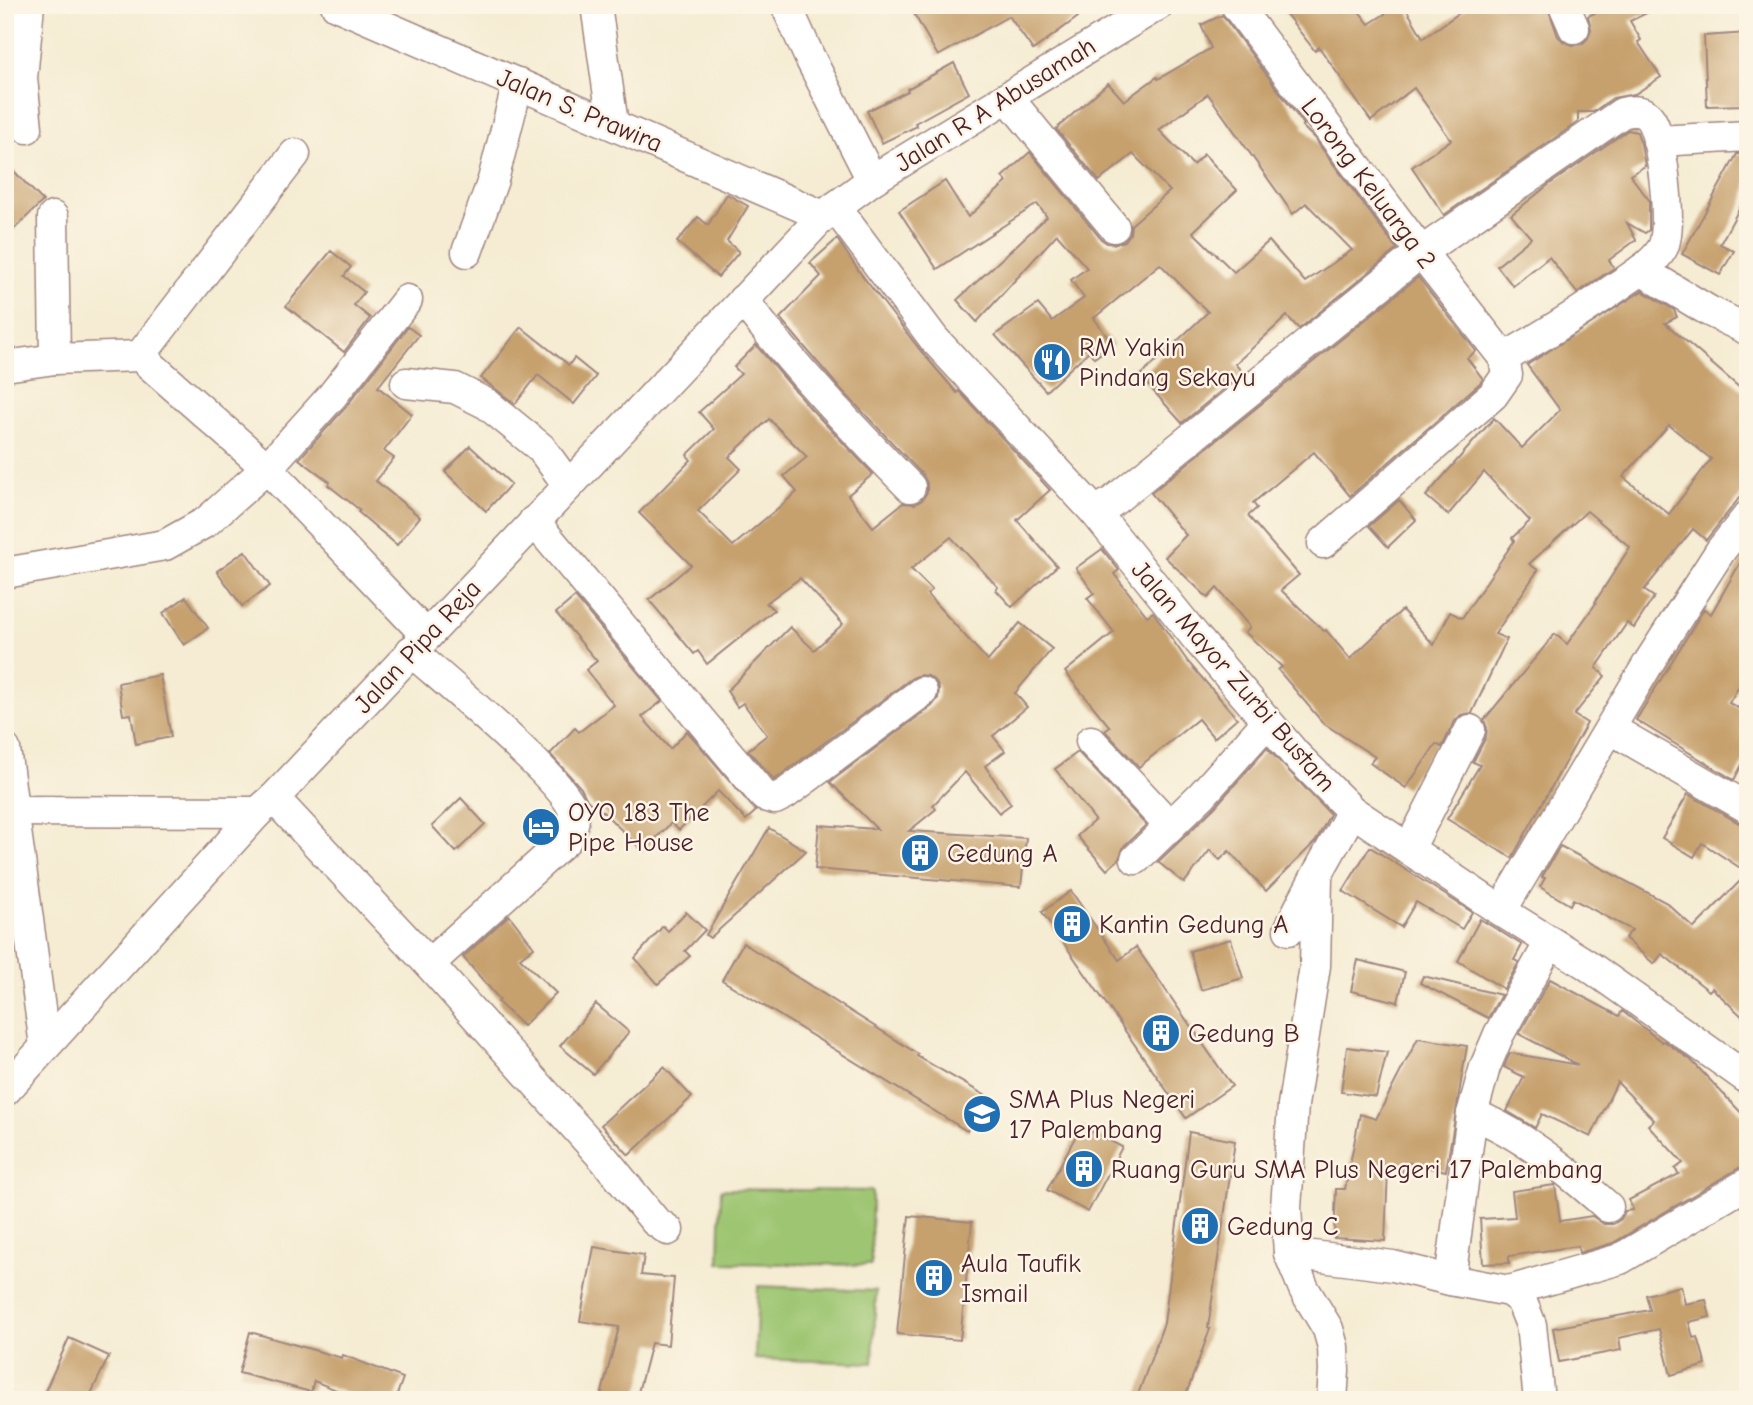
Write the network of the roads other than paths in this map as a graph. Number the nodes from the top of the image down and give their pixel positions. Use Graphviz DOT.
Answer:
graph roads {
  1 [pos="29,5"];
  2 [pos="596,5"];
  3 [pos="786,5"];
  4 [pos="1236,5"];
  5 [pos="343,7"];
  6 [pos="1150,7"];
  7 [pos="519,83"];
  8 [pos="1008,98"];
  9 [pos="613,124"];
  10 [pos="23,129"];
  11 [pos="1748,136"];
  12 [pos="1658,141"];
  13 [pos="295,154"];
  14 [pos="872,180"];
  15 [pos="829,212"];
  16 [pos="53,217"];
  17 [pos="1114,227"];
  18 [pos="467,252"];
  19 [pos="1421,252"];
  20 [pos="1641,270"];
  21 [pos="407,300"];
  22 [pos="743,300"];
  23 [pos="1748,330"];
  24 [pos="140,356"];
  25 [pos="1504,358"];
  26 [pos="55,359"];
  27 [pos="5,366"];
  28 [pos="406,383"];
  29 [pos="267,468"];
  30 [pos="568,485"];
  31 [pos="910,487"];
  32 [pos="1095,512"];
  33 [pos="1747,517"];
  34 [pos="534,521"];
  35 [pos="1323,543"];
  36 [pos="5,573"];
  37 [pos="419,644"];
  38 [pos="922,692"];
  39 [pos="1267,722"];
  40 [pos="1611,729"];
  41 [pos="1470,730"];
  42 [pos="1091,741"];
  43 [pos="5,749"];
  44 [pos="266,805"];
  45 [pos="1748,808"];
  46 [pos="10,811"];
  47 [pos="1352,811"];
  48 [pos="1170,826"];
  49 [pos="1409,849"];
  50 [pos="1136,859"];
  51 [pos="1317,878"];
  52 [pos="1501,911"];
  53 [pos="1289,930"];
  54 [pos="1550,942"];
  55 [pos="429,964"];
  56 [pos="45,1046"];
  57 [pos="1748,1079"];
  58 [pos="5,1091"];
  59 [pos="1472,1114"];
  60 [pos="1748,1183"];
  61 [pos="1608,1207"];
  62 [pos="668,1230"];
  63 [pos="1289,1252"];
  64 [pos="1450,1280"];
  65 [pos="1509,1291"];
  66 [pos="1332,1400"];
  67 [pos="1539,1400"];
  1 -- 10 [label="street"];
  2 -- 9 [label="street"];
  3 -- 14 [label="street"];
  4 -- 19 [label="street, Lorong Keluarga 2"];
  5 -- 7 [label="street, Jalan S. Prawira"];
  6 -- 8 [label="street, Jalan R A Abusamah"];
  7 -- 9 [label="street, Jalan S. Prawira"];
  7 -- 18 [label="street"];
  8 -- 14 [label="street, Jalan R A Abusamah"];
  8 -- 17 [label="street"];
  9 -- 15 [label="street, Jalan S. Prawira"];
  11 -- 12 [label="street"];
  12 -- 19 [label="street"];
  12 -- 20 [label="street"];
  13 -- 24 [label="street"];
  14 -- 15 [label="street, Jalan R A Abusamah"];
  15 -- 22 [label="street, Jalan Pipa Reja"];
  15 -- 32 [label="street, Jalan Mayor Zurbi Bustam"];
  16 -- 26 [label="street"];
  19 -- 25 [label="street, Lorong Keluarga 2"];
  19 -- 32 [label="street"];
  20 -- 23 [label="street"];
  20 -- 25 [label="street"];
  21 -- 29 [label="street"];
  22 -- 30 [label="street, Jalan Pipa Reja"];
  22 -- 31 [label="street"];
  24 -- 26 [label="street"];
  24 -- 29 [label="street"];
  25 -- 35 [label="street"];
  26 -- 27 [label="street"];
  28 -- 30 [label="street"];
  29 -- 36 [label="street"];
  29 -- 37 [label="street"];
  30 -- 34 [label="street, Jalan Pipa Reja"];
  32 -- 39 [label="street, Jalan Mayor Zurbi Bustam"];
  33 -- 40 [label="street"];
  34 -- 37 [label="street, Jalan Pipa Reja"];
  34 -- 38 [label="street"];
  37 -- 44 [label="street, Jalan Pipa Reja"];
  37 -- 55 [label="street"];
  39 -- 47 [label="street, Jalan Mayor Zurbi Bustam"];
  39 -- 48 [label="street"];
  40 -- 45 [label="street"];
  40 -- 52 [label="street"];
  41 -- 49 [label="street"];
  42 -- 48 [label="street"];
  43 -- 46 [label="street"];
  44 -- 46 [label="street"];
  44 -- 55 [label="street"];
  44 -- 56 [label="street, Jalan Pipa Reja"];
  46 -- 56 [label="street"];
  47 -- 49 [label="street, Jalan Mayor Zurbi Bustam"];
  47 -- 51 [label="street"];
  48 -- 50 [label="street"];
  49 -- 52 [label="street, Jalan Mayor Zurbi Bustam"];
  51 -- 53 [label="street"];
  51 -- 63 [label="street"];
  52 -- 54 [label="street, Jalan Mayor Zurbi Bustam"];
  54 -- 57 [label="street, Jalan Mayor Zurbi Bustam"];
  54 -- 59 [label="street"];
  55 -- 62 [label="street"];
  56 -- 58 [label="street, Jalan Pipa Reja"];
  59 -- 61 [label="street"];
  59 -- 64 [label="street"];
  60 -- 65 [label="street"];
  63 -- 64 [label="street"];
  63 -- 66 [label="street"];
  64 -- 65 [label="street"];
  65 -- 67 [label="street"];
}
